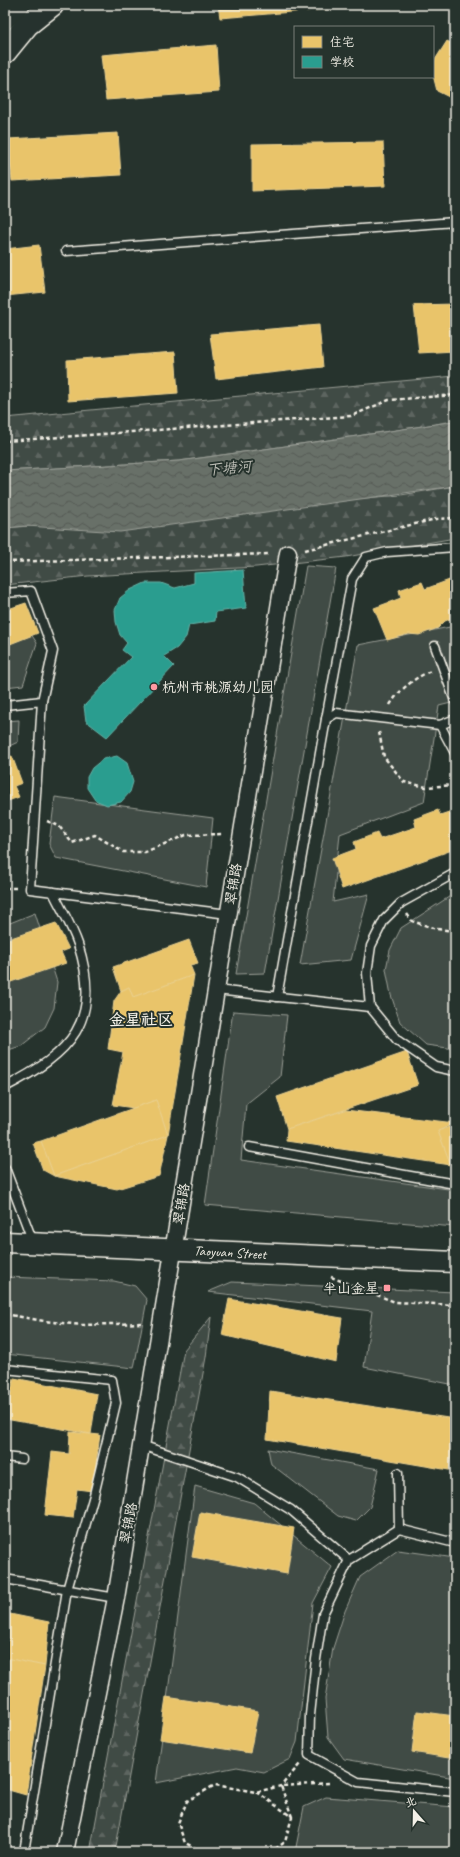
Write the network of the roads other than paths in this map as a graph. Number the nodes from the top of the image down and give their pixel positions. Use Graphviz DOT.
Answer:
graph roads {
  1 [pos="18,5"];
  2 [pos="52,5"];
  3 [pos="5,18"];
  4 [pos="5,52"];
  5 [pos="455,222"];
  6 [pos="66,251"];
  7 [pos="455,547"];
  8 [pos="288,554"];
  9 [pos="5,593"];
  10 [pos="435,646"];
  11 [pos="42,701"];
  12 [pos="455,701"];
  13 [pos="5,705"];
  14 [pos="326,719"];
  15 [pos="455,719"];
  16 [pos="440,725"];
  17 [pos="455,753"];
  18 [pos="455,873"];
  19 [pos="53,892"];
  20 [pos="228,914"];
  21 [pos="216,990"];
  22 [pos="277,997"];
  23 [pos="370,1007"];
  24 [pos="455,1071"];
  25 [pos="5,1087"];
  26 [pos="249,1147"];
  27 [pos="5,1168"];
  28 [pos="455,1184"];
  29 [pos="5,1242"];
  30 [pos="34,1243"];
  31 [pos="174,1249"];
  32 [pos="455,1262"];
  33 [pos="5,1370"];
  34 [pos="141,1445"];
  35 [pos="5,1457"];
  36 [pos="22,1459"];
  37 [pos="398,1473"];
  38 [pos="399,1528"];
  39 [pos="455,1543"];
  40 [pos="349,1560"];
  41 [pos="5,1579"];
  42 [pos="67,1590"];
  43 [pos="116,1598"];
  44 [pos="455,1792"];
  45 [pos="24,1852"];
  46 [pos="66,1852"];
  1 -- 3 [label="main road"];
  2 -- 4 [label="main road"];
  5 -- 6 [label="lane"];
  7 -- 14 [label="lane"];
  8 -- 20 [label="street, 翠锦路"];
  9 -- 11 [label="lane"];
  10 -- 12 [label="lane"];
  11 -- 13 [label="lane"];
  11 -- 19 [label="lane"];
  14 -- 16 [label="lane"];
  14 -- 22 [label="lane"];
  15 -- 16 [label="lane"];
  16 -- 17 [label="lane"];
  18 -- 23 [label="lane"];
  19 -- 20 [label="lane"];
  19 -- 25 [label="lane"];
  20 -- 21 [label="street, 翠锦路"];
  21 -- 22 [label="lane"];
  21 -- 31 [label="street, 翠锦路"];
  22 -- 23 [label="lane"];
  23 -- 24 [label="lane"];
  26 -- 28 [label="lane"];
  27 -- 30 [label="lane"];
  29 -- 30 [label="street, Taoyuan Street"];
  30 -- 31 [label="street, Taoyuan Street"];
  31 -- 32 [label="street, Taoyuan Street"];
  31 -- 34 [label="street, 翠锦路"];
  33 -- 42 [label="lane"];
  34 -- 40 [label="lane"];
  34 -- 43 [label="street, 翠锦路"];
  35 -- 36 [label="lane"];
  37 -- 38 [label="lane"];
  38 -- 39 [label="lane"];
  38 -- 40 [label="lane"];
  40 -- 44 [label="lane"];
  41 -- 42 [label="lane"];
  42 -- 43 [label="lane"];
  42 -- 45 [label="lane"];
  43 -- 46 [label="street, 翠锦路"];
}
